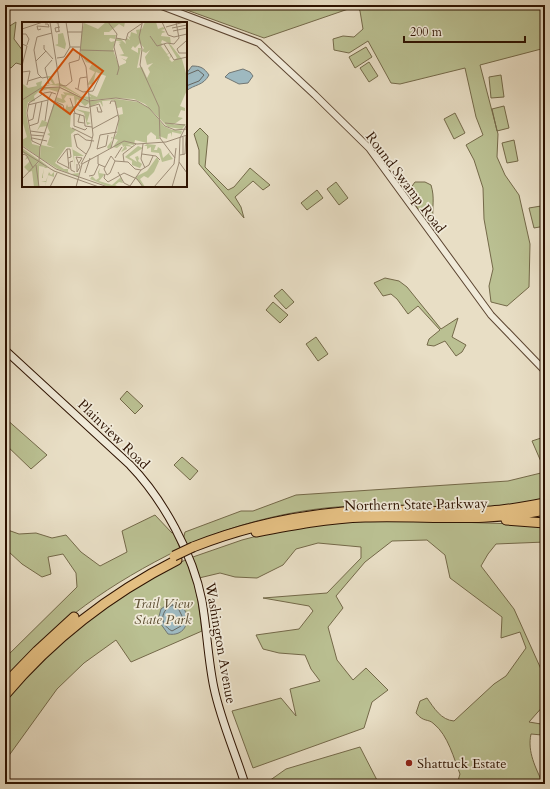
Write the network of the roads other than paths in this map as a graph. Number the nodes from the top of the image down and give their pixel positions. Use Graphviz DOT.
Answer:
graph roads {
  1 [pos="159,5"];
  2 [pos="5,350"];
  3 [pos="545,371"];
  4 [pos="545,502"];
  5 [pos="545,510"];
  6 [pos="483,518"];
  7 [pos="545,523"];
  8 [pos="191,551"];
  9 [pos="175,558"];
  10 [pos="5,684"];
  11 [pos="5,695"];
  12 [pos="245,784"];
  1 -- 3 [label="street, Round Swamp Road"];
  2 -- 8 [label="main road, Plainview Road"];
  4 -- 8 [label="highway, Northern State Parkway"];
  5 -- 6 [label="highway, Northern State Parkway"];
  6 -- 7 [label="highway"];
  6 -- 8 [label="highway, Northern State Parkway"];
  8 -- 9 [label="highway, Northern State Parkway, bridge"];
  8 -- 12 [label="main road, Washington Avenue"];
  9 -- 10 [label="highway, Northern State Parkway"];
  9 -- 11 [label="highway, Northern State Parkway"];
}
